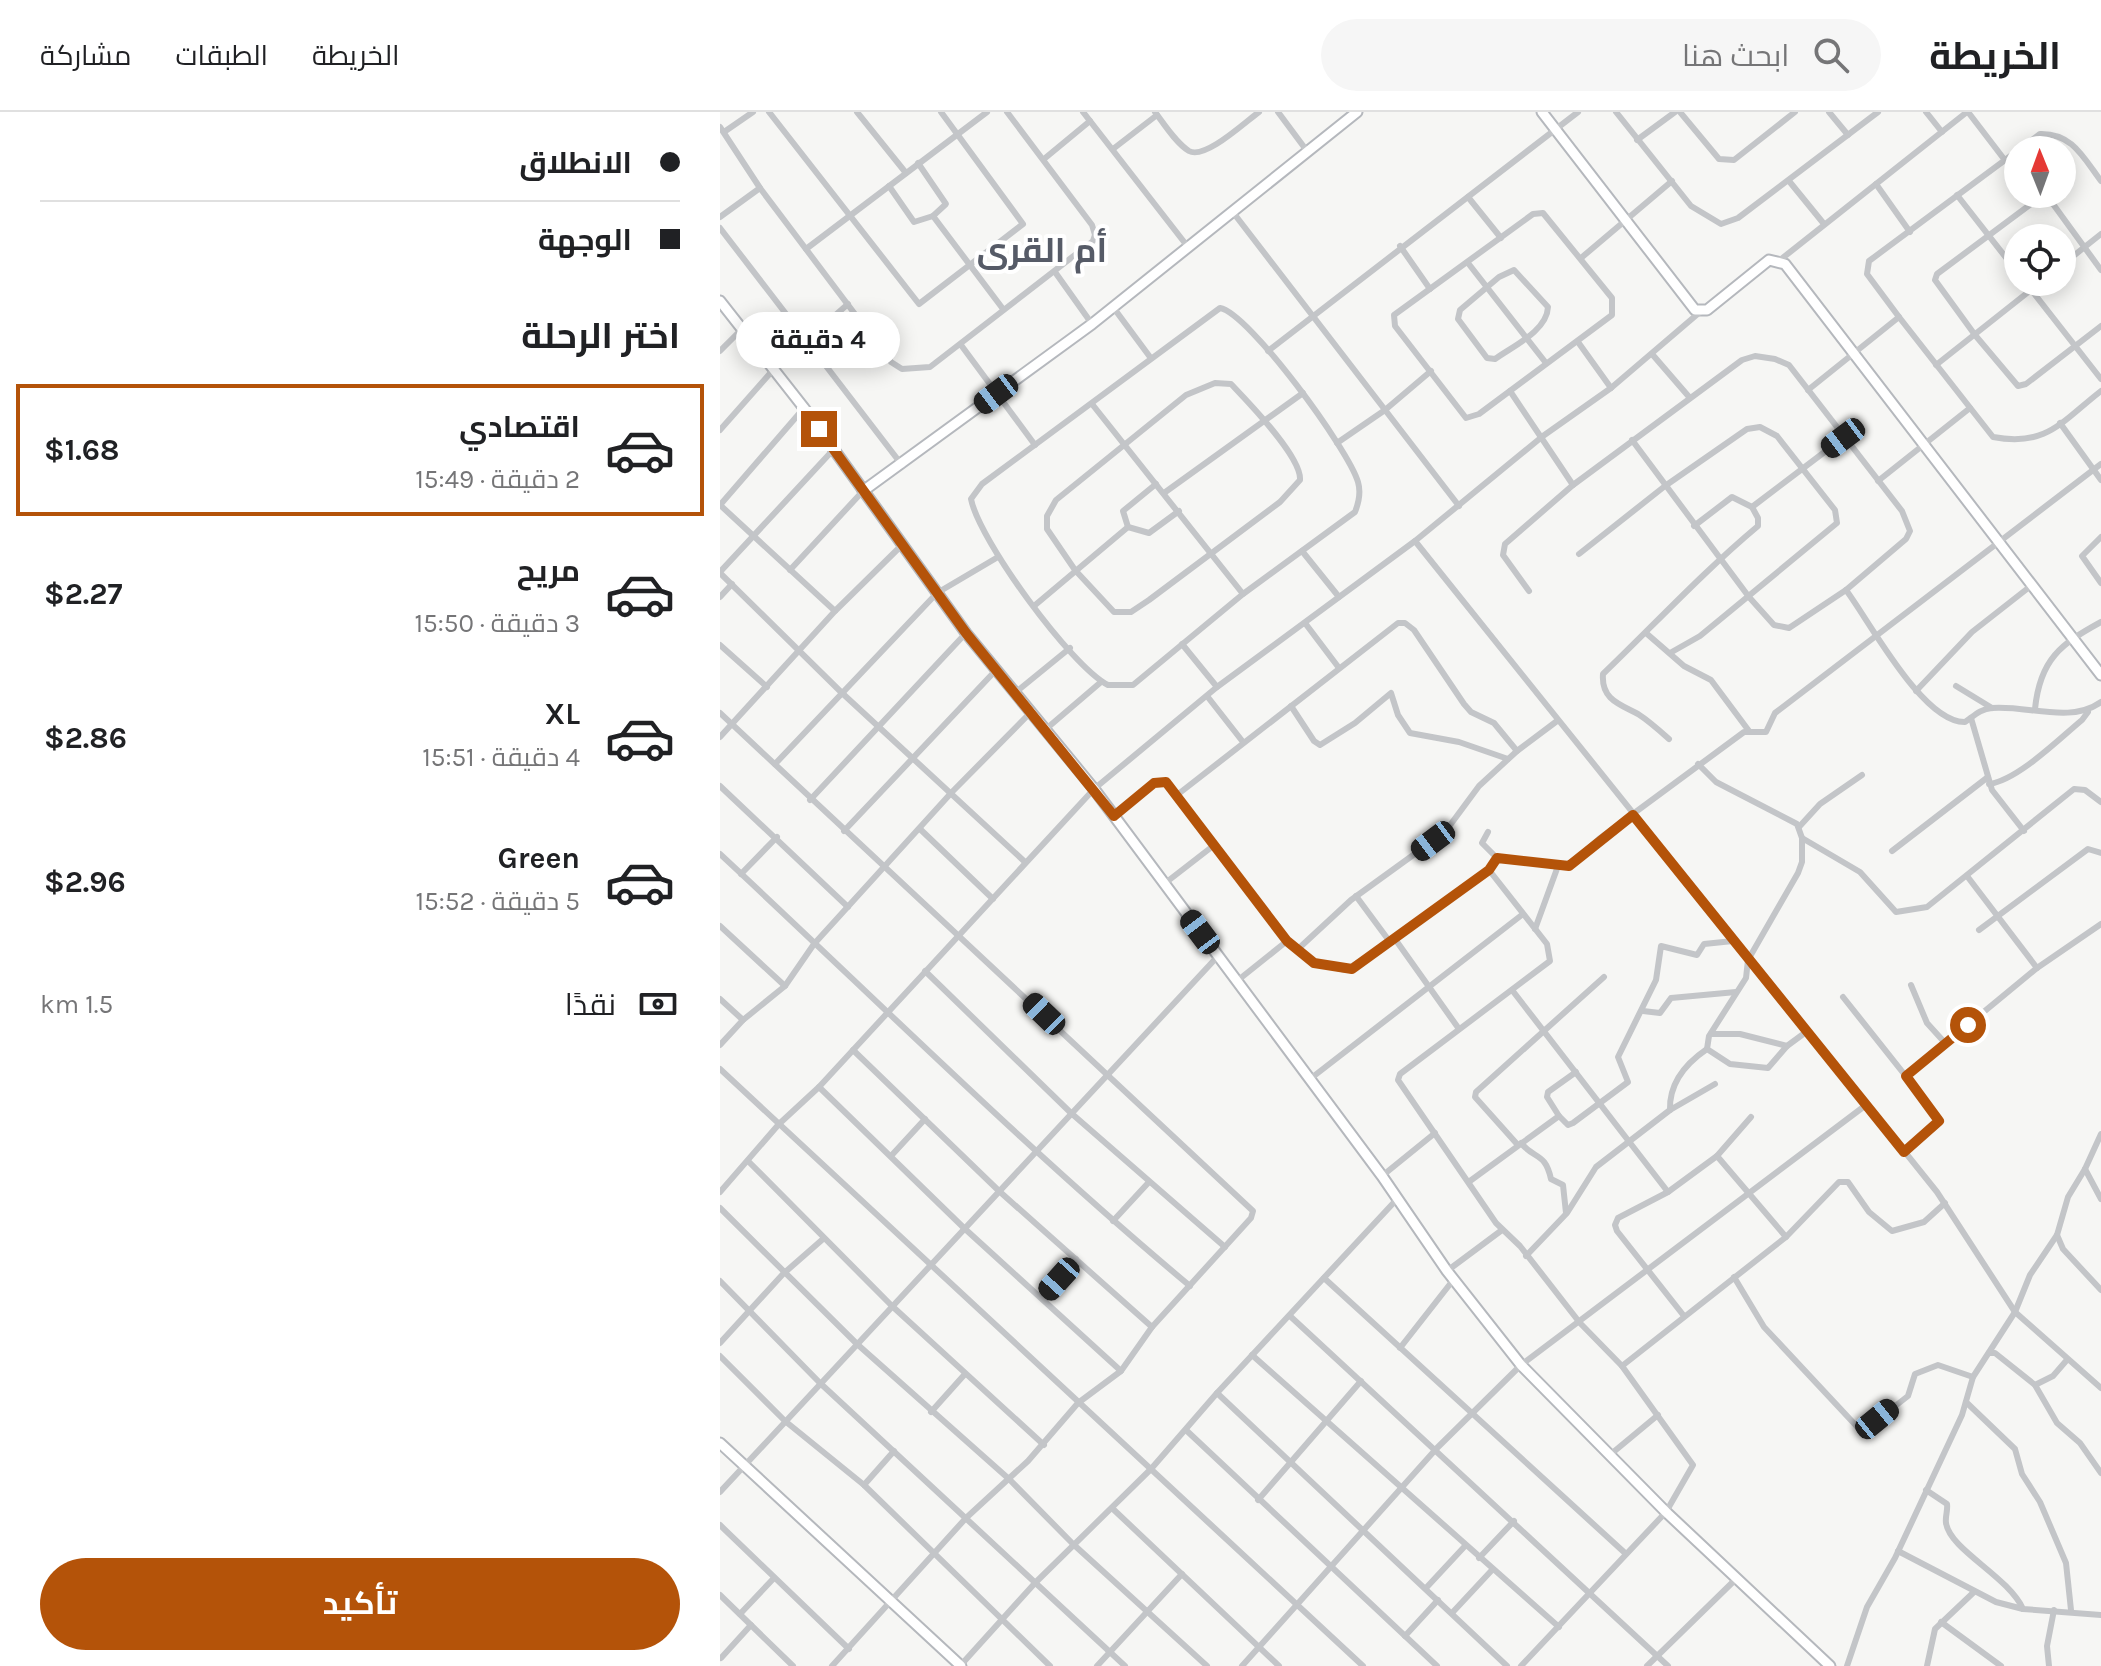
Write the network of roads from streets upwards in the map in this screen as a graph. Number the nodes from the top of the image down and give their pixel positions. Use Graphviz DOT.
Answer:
graph roads {
  1 [pos="753,112"];
  2 [pos="769,112"];
  3 [pos="857,112"];
  4 [pos="941,112"];
  5 [pos="987,112"];
  6 [pos="1007,112"];
  7 [pos="1083,112"];
  8 [pos="1259,112"];
  9 [pos="1278,112"];
  10 [pos="1357,112"];
  11 [pos="1542,112"];
  12 [pos="1578,112"];
  13 [pos="1616,112"];
  14 [pos="1677,112"];
  15 [pos="1795,112"];
  16 [pos="1829,112"];
  17 [pos="1878,112"];
  18 [pos="1926,112"];
  19 [pos="1968,112"];
  20 [pos="1156,113"];
  21 [pos="1090,121"];
  22 [pos="1555,129"];
  23 [pos="722,130"];
  24 [pos="1942,132"];
  25 [pos="957,134"];
  26 [pos="1848,135"];
  27 [pos="2037,136"];
  28 [pos="2062,136"];
  29 [pos="1637,140"];
  30 [pos="2076,148"];
  31 [pos="1113,149"];
  32 [pos="1307,151"];
  33 [pos="1044,159"];
  34 [pos="2004,159"];
  35 [pos="2101,162"];
  36 [pos="918,163"];
  37 [pos="2092,169"];
  38 [pos="906,173"];
  39 [pos="1672,181"];
  40 [pos="1789,181"];
  41 [pos="2101,181"];
  42 [pos="1876,184"];
  43 [pos="889,186"];
  44 [pos="760,188"];
  45 [pos="1957,195"];
  46 [pos="1468,197"];
  47 [pos="1232,211"];
  48 [pos="848,216"];
  49 [pos="933,216"];
  50 [pos="720,217"];
  51 [pos="1625,221"];
  52 [pos="1824,224"];
  53 [pos="720,228"];
  54 [pos="1910,232"];
  55 [pos="1987,234"];
  56 [pos="2101,234"];
  57 [pos="1501,238"];
  58 [pos="1400,246"];
  59 [pos="1188,247"];
  60 [pos="2084,247"];
  61 [pos="806,249"];
  62 [pos="2076,254"];
  63 [pos="2004,255"];
  64 [pos="1581,258"];
  65 [pos="1780,260"];
  66 [pos="1468,263"];
  67 [pos="972,265"];
  68 [pos="2101,270"];
  69 [pos="1055,272"];
  70 [pos="1487,286"];
  71 [pos="1430,289"];
  72 [pos="2024,296"];
  73 [pos="2036,296"];
  74 [pos="720,301"];
  75 [pos="848,304"];
  76 [pos="1113,307"];
  77 [pos="1003,309"];
  78 [pos="1700,312"];
  79 [pos="1312,314"];
  80 [pos="1899,317"];
  81 [pos="1092,324"];
  82 [pos="2101,326"];
  83 [pos="742,329"];
  84 [pos="1975,335"];
  85 [pos="1525,337"];
  86 [pos="805,340"];
  87 [pos="1578,342"];
  88 [pos="961,345"];
  89 [pos="2076,345"];
  90 [pos="720,351"];
  91 [pos="1268,351"];
  92 [pos="1854,352"];
  93 [pos="1652,354"];
  94 [pos="1150,357"];
  95 [pos="1546,363"];
  96 [pos="1936,365"];
  97 [pos="773,370"];
  98 [pos="1431,371"];
  99 [pos="2101,379"];
  100 [pos="1611,388"];
  101 [pos="1808,390"];
  102 [pos="1510,391"];
  103 [pos="2101,391"];
  104 [pos="1303,393"];
  105 [pos="996,394"];
  106 [pos="1690,398"];
  107 [pos="1092,404"];
  108 [pos="804,408"];
  109 [pos="1970,408"];
  110 [pos="1385,410"];
  111 [pos="1264,422"];
  112 [pos="2060,423"];
  113 [pos="720,430"];
  114 [pos="1543,436"];
  115 [pos="1843,438"];
  116 [pos="1632,440"];
  117 [pos="1337,443"];
  118 [pos="1124,444"];
  119 [pos="1035,445"];
  120 [pos="1922,446"];
  121 [pos="834,449"];
  122 [pos="2101,464"];
  123 [pos="902,465"];
  124 [pos="1802,468"];
  125 [pos="2093,469"];
  126 [pos="2101,480"];
  127 [pos="1878,481"];
  128 [pos="1156,484"];
  129 [pos="1573,485"];
  130 [pos="1665,486"];
  131 [pos="863,491"];
  132 [pos="1164,493"];
  133 [pos="720,505"];
  134 [pos="1459,506"];
  135 [pos="1752,507"];
  136 [pos="1179,511"];
  137 [pos="1694,526"];
  138 [pos="1128,527"];
  139 [pos="753,536"];
  140 [pos="2101,537"];
  141 [pos="1415,541"];
  142 [pos="1998,542"];
  143 [pos="903,544"];
  144 [pos="1302,551"];
  145 [pos="1210,553"];
  146 [pos="1579,554"];
  147 [pos="998,557"];
  148 [pos="1719,559"];
  149 [pos="790,570"];
  150 [pos="1075,570"];
  151 [pos="720,572"];
  152 [pos="2101,583"];
  153 [pos="732,584"];
  154 [pos="2032,585"];
  155 [pos="1846,590"];
  156 [pos="1529,591"];
  157 [pos="937,593"];
  158 [pos="1243,594"];
  159 [pos="720,597"];
  160 [pos="1339,597"];
  161 [pos="1749,597"];
  162 [pos="1034,606"];
  163 [pos="835,611"];
  164 [pos="2101,622"];
  165 [pos="1305,623"];
  166 [pos="966,633"];
  167 [pos="1646,633"];
  168 [pos="1879,634"];
  169 [pos="2073,638"];
  170 [pos="1182,644"];
  171 [pos="720,645"];
  172 [pos="1070,648"];
  173 [pos="801,652"];
  174 [pos="1670,653"];
  175 [pos="1339,668"];
  176 [pos="997,669"];
  177 [pos="2101,675"];
  178 [pos="1101,682"];
  179 [pos="1956,686"];
  180 [pos="767,687"];
  181 [pos="1217,687"];
  182 [pos="1916,691"];
  183 [pos="1016,692"];
  184 [pos="842,693"];
  185 [pos="1207,696"];
  186 [pos="2101,702"];
  187 [pos="1291,706"];
  188 [pos="1992,708"];
  189 [pos="2035,709"];
  190 [pos="1032,711"];
  191 [pos="2088,712"];
  192 [pos="720,713"];
  193 [pos="1971,718"];
  194 [pos="1557,721"];
  195 [pos="733,724"];
  196 [pos="879,725"];
  197 [pos="1046,729"];
  198 [pos="1749,731"];
  199 [pos="720,737"];
  200 [pos="1669,739"];
  201 [pos="1243,742"];
  202 [pos="1517,751"];
  203 [pos="913,757"];
  204 [pos="1508,759"];
  205 [pos="775,764"];
  206 [pos="1698,764"];
  207 [pos="1862,775"];
  208 [pos="1989,780"];
  209 [pos="720,786"];
  210 [pos="1094,789"];
  211 [pos="952,792"];
  212 [pos="1177,795"];
  213 [pos="810,800"];
  214 [pos="2101,802"];
  215 [pos="1633,815"];
  216 [pos="1114,816"];
  217 [pos="1799,827"];
  218 [pos="920,829"];
  219 [pos="844,831"];
  220 [pos="2024,831"];
  221 [pos="1488,832"];
  222 [pos="777,837"];
  223 [pos="1802,838"];
  224 [pos="1213,846"];
  225 [pos="1892,851"];
  226 [pos="2101,853"];
  227 [pos="720,854"];
  228 [pos="1497,858"];
  229 [pos="1025,862"];
  230 [pos="1558,866"];
  231 [pos="885,868"];
  232 [pos="1489,870"];
  233 [pos="741,874"];
  234 [pos="1967,876"];
  235 [pos="1164,884"];
  236 [pos="1356,896"];
  237 [pos="993,899"];
  238 [pos="848,907"];
  239 [pos="1523,914"];
  240 [pos="1998,916"];
  241 [pos="2101,924"];
  242 [pos="720,926"];
  243 [pos="1535,929"];
  244 [pos="1979,930"];
  245 [pos="960,934"];
  246 [pos="1287,941"];
  247 [pos="1392,941"];
  248 [pos="1733,941"];
  249 [pos="814,944"];
  250 [pos="1297,950"];
  251 [pos="1218,956"];
  252 [pos="1748,960"];
  253 [pos="2037,968"];
  254 [pos="925,971"];
  255 [pos="1604,977"];
  256 [pos="1237,981"];
  257 [pos="1911,985"];
  258 [pos="785,986"];
  259 [pos="1429,988"];
  260 [pos="1512,990"];
  261 [pos="1736,992"];
  262 [pos="1843,997"];
  263 [pos="720,999"];
  264 [pos="889,1010"];
  265 [pos="1643,1011"];
  266 [pos="743,1020"];
  267 [pos="1459,1029"];
  268 [pos="1543,1030"];
  269 [pos="1806,1032"];
  270 [pos="1711,1034"];
  271 [pos="1946,1044"];
  272 [pos="720,1045"];
  273 [pos="1787,1046"];
  274 [pos="1707,1049"];
  275 [pos="853,1050"];
  276 [pos="720,1069"];
  277 [pos="1576,1072"];
  278 [pos="1107,1075"];
  279 [pos="1906,1076"];
  280 [pos="1310,1079"];
  281 [pos="1715,1084"];
  282 [pos="819,1087"];
  283 [pos="1599,1104"];
  284 [pos="1866,1105"];
  285 [pos="1670,1110"];
  286 [pos="1071,1113"];
  287 [pos="1559,1116"];
  288 [pos="1751,1117"];
  289 [pos="925,1119"];
  290 [pos="779,1124"];
  291 [pos="1435,1133"];
  292 [pos="2101,1134"];
  293 [pos="1519,1144"];
  294 [pos="1630,1144"];
  295 [pos="1034,1151"];
  296 [pos="1904,1152"];
  297 [pos="891,1156"];
  298 [pos="1717,1156"];
  299 [pos="748,1161"];
  300 [pos="2085,1169"];
  301 [pos="1382,1176"];
  302 [pos="1470,1181"];
  303 [pos="1149,1182"];
  304 [pos="999,1191"];
  305 [pos="720,1192"];
  306 [pos="1668,1192"];
  307 [pos="1751,1195"];
  308 [pos="1398,1198"];
  309 [pos="2101,1199"];
  310 [pos="1945,1203"];
  311 [pos="720,1208"];
  312 [pos="1567,1213"];
  313 [pos="1113,1221"];
  314 [pos="964,1228"];
  315 [pos="1502,1230"];
  316 [pos="2057,1235"];
  317 [pos="1786,1237"];
  318 [pos="823,1239"];
  319 [pos="1225,1247"];
  320 [pos="1526,1256"];
  321 [pos="1076,1259"];
  322 [pos="929,1264"];
  323 [pos="1647,1271"];
  324 [pos="783,1274"];
  325 [pos="1451,1275"];
  326 [pos="1734,1277"];
  327 [pos="1324,1278"];
  328 [pos="720,1281"];
  329 [pos="1190,1286"];
  330 [pos="2101,1290"];
  331 [pos="1042,1298"];
  332 [pos="892,1306"];
  333 [pos="748,1311"];
  334 [pos="2015,1312"];
  335 [pos="1290,1316"];
  336 [pos="1684,1316"];
  337 [pos="1580,1323"];
  338 [pos="1152,1327"];
  339 [pos="720,1343"];
  340 [pos="857,1344"];
  341 [pos="1400,1348"];
  342 [pos="1989,1353"];
  343 [pos="1252,1355"];
  344 [pos="720,1356"];
  345 [pos="2066,1361"];
  346 [pos="1521,1365"];
  347 [pos="1622,1366"];
  348 [pos="1121,1371"];
  349 [pos="965,1374"];
  350 [pos="1973,1377"];
  351 [pos="1361,1381"];
  352 [pos="820,1383"];
  353 [pos="2035,1385"];
  354 [pos="2101,1388"];
  355 [pos="1217,1393"];
  356 [pos="1966,1402"];
  357 [pos="1078,1403"];
  358 [pos="931,1412"];
  359 [pos="1471,1414"];
  360 [pos="1658,1415"];
  361 [pos="785,1421"];
  362 [pos="1325,1421"];
  363 [pos="1187,1431"];
  364 [pos="720,1443"];
  365 [pos="1044,1445"];
  366 [pos="1437,1448"];
  367 [pos="894,1451"];
  368 [pos="1611,1454"];
  369 [pos="1292,1462"];
  370 [pos="744,1465"];
  371 [pos="1151,1469"];
  372 [pos="2101,1473"];
  373 [pos="1009,1479"];
  374 [pos="864,1485"];
  375 [pos="1401,1490"];
  376 [pos="1926,1490"];
  377 [pos="720,1492"];
  378 [pos="1258,1500"];
  379 [pos="1113,1509"];
  380 [pos="1666,1512"];
  381 [pos="966,1518"];
  382 [pos="1514,1521"];
  383 [pos="720,1525"];
  384 [pos="1366,1530"];
  385 [pos="1073,1544"];
  386 [pos="1465,1546"];
  387 [pos="1898,1551"];
  388 [pos="1625,1553"];
  389 [pos="933,1556"];
  390 [pos="1479,1558"];
  391 [pos="1332,1568"];
  392 [pos="1492,1570"];
  393 [pos="1182,1574"];
  394 [pos="774,1578"];
  395 [pos="1737,1578"];
  396 [pos="1035,1583"];
  397 [pos="1426,1588"];
  398 [pos="1974,1592"];
  399 [pos="1591,1593"];
  400 [pos="720,1595"];
  401 [pos="1438,1600"];
  402 [pos="892,1603"];
  403 [pos="1298,1605"];
  404 [pos="2023,1609"];
  405 [pos="2054,1610"];
  406 [pos="2071,1610"];
  407 [pos="1148,1612"];
  408 [pos="1452,1613"];
  409 [pos="740,1614"];
  410 [pos="2101,1615"];
  411 [pos="1002,1621"];
  412 [pos="1941,1622"];
  413 [pos="751,1625"];
  414 [pos="1559,1627"];
  415 [pos="1405,1636"];
  416 [pos="1259,1647"];
  417 [pos="849,1649"];
  418 [pos="1110,1653"];
  419 [pos="1656,1655"];
  420 [pos="720,1657"];
  421 [pos="727,1666"];
  422 [pos="793,1666"];
  423 [pos="832,1666"];
  424 [pos="961,1666"];
  425 [pos="1050,1666"];
  426 [pos="1097,1666"];
  427 [pos="1125,1666"];
  428 [pos="1207,1666"];
  429 [pos="1242,1666"];
  430 [pos="1279,1666"];
  431 [pos="1363,1666"];
  432 [pos="1437,1666"];
  433 [pos="1507,1666"];
  434 [pos="1521,1666"];
  435 [pos="1647,1666"];
  436 [pos="1668,1666"];
  437 [pos="1830,1666"];
  438 [pos="1847,1666"];
  439 [pos="1927,1666"];
  440 [pos="2001,1666"];
  441 [pos="2049,1666"];
  1 -- 23 [label="street"];
  2 -- 48 [label="street"];
  3 -- 38 [label="street"];
  4 -- 25 [label="street"];
  5 -- 25 [label="street"];
  6 -- 33 [label="street"];
  7 -- 21 [label="street"];
  8 -- 20 [label="street"];
  9 -- 32 [label="street"];
  10 -- 32 [label="street"];
  11 -- 22 [label="street"];
  12 -- 22 [label="street"];
  13 -- 29 [label="street"];
  14 -- 15 [label="street"];
  14 -- 29 [label="street"];
  16 -- 26 [label="street"];
  17 -- 26 [label="street"];
  18 -- 24 [label="street"];
  19 -- 24 [label="street"];
  19 -- 34 [label="street"];
  20 -- 31 [label="street"];
  21 -- 31 [label="street"];
  21 -- 33 [label="street"];
  22 -- 46 [label="street"];
  22 -- 51 [label="street"];
  23 -- 44 [label="street"];
  24 -- 42 [label="street"];
  25 -- 36 [label="street"];
  25 -- 67 [label="street"];
  26 -- 40 [label="street"];
  27 -- 28 [label="street"];
  29 -- 39 [label="street"];
  30 -- 37 [label="street"];
  31 -- 59 [label="street"];
  32 -- 47 [label="street"];
  33 -- 69 [label="street"];
  34 -- 45 [label="street"];
  35 -- 37 [label="street"];
  36 -- 38 [label="street"];
  36 -- 49 [label="street"];
  37 -- 41 [label="street"];
  38 -- 43 [label="street"];
  39 -- 40 [label="street"];
  39 -- 51 [label="street"];
  40 -- 52 [label="street"];
  42 -- 52 [label="street"];
  42 -- 54 [label="street"];
  43 -- 48 [label="street"];
  43 -- 49 [label="street"];
  44 -- 50 [label="street"];
  44 -- 61 [label="street"];
  45 -- 54 [label="street"];
  45 -- 55 [label="street"];
  46 -- 57 [label="street"];
  46 -- 58 [label="street"];
  47 -- 59 [label="street"];
  47 -- 79 [label="street"];
  48 -- 61 [label="street"];
  48 -- 67 [label="street"];
  49 -- 67 [label="street"];
  51 -- 64 [label="street"];
  51 -- 78 [label="street"];
  52 -- 65 [label="street"];
  53 -- 86 [label="street"];
  54 -- 80 [label="street"];
  55 -- 60 [label="street"];
  55 -- 63 [label="street"];
  55 -- 84 [label="street"];
  56 -- 60 [label="street"];
  57 -- 64 [label="street"];
  57 -- 66 [label="street"];
  58 -- 71 [label="street"];
  58 -- 79 [label="street"];
  59 -- 76 [label="street"];
  60 -- 62 [label="street"];
  60 -- 68 [label="street"];
  61 -- 75 [label="street"];
  64 -- 87 [label="street"];
  65 -- 78 [label="street"];
  65 -- 92 [label="street"];
  66 -- 70 [label="street"];
  66 -- 71 [label="street"];
  67 -- 77 [label="street"];
  69 -- 77 [label="street"];
  69 -- 81 [label="street"];
  70 -- 85 [label="street"];
  70 -- 85 [label="street"];
  70 -- 85 [label="street"];
  71 -- 98 [label="street"];
  72 -- 84 [label="street"];
  73 -- 89 [label="street"];
  74 -- 83 [label="street"];
  75 -- 86 [label="street"];
  75 -- 88 [label="street"];
  76 -- 81 [label="street"];
  76 -- 94 [label="street"];
  77 -- 88 [label="street"];
  78 -- 93 [label="street"];
  79 -- 91 [label="street"];
  79 -- 110 [label="street"];
  80 -- 92 [label="street"];
  80 -- 96 [label="street"];
  81 -- 105 [label="street"];
  82 -- 89 [label="street"];
  83 -- 90 [label="street"];
  83 -- 97 [label="street"];
  84 -- 89 [label="street"];
  84 -- 96 [label="street"];
  85 -- 95 [label="street"];
  86 -- 97 [label="street"];
  86 -- 123 [label="street"];
  87 -- 95 [label="street"];
  87 -- 100 [label="street"];
  88 -- 105 [label="street"];
  89 -- 99 [label="street"];
  91 -- 94 [label="street"];
  91 -- 104 [label="street"];
  92 -- 101 [label="street"];
  92 -- 120 [label="street"];
  93 -- 100 [label="street"];
  93 -- 106 [label="street"];
  94 -- 107 [label="street"];
  95 -- 102 [label="street"];
  96 -- 109 [label="street"];
  97 -- 108 [label="street"];
  97 -- 113 [label="street"];
  98 -- 102 [label="street"];
  98 -- 110 [label="street"];
  100 -- 114 [label="street"];
  101 -- 106 [label="street"];
  101 -- 115 [label="street"];
  102 -- 114 [label="street"];
  103 -- 112 [label="street"];
  104 -- 111 [label="street"];
  104 -- 117 [label="street"];
  105 -- 119 [label="street"];
  105 -- 123 [label="street"];
  106 -- 116 [label="street"];
  107 -- 118 [label="street"];
  107 -- 119 [label="street"];
  108 -- 121 [label="street"];
  108 -- 133 [label="street"];
  109 -- 112 [label="street"];
  109 -- 120 [label="street"];
  110 -- 117 [label="street"];
  110 -- 134 [label="street"];
  111 -- 118 [label="street"];
  111 -- 132 [label="street"];
  111 -- 145 [label="street"];
  112 -- 125 [label="street"];
  114 -- 129 [label="street"];
  114 -- 134 [label="street"];
  115 -- 124 [label="street"];
  115 -- 127 [label="street"];
  116 -- 129 [label="street"];
  116 -- 130 [label="street"];
  117 -- 144 [label="street"];
  118 -- 128 [label="street"];
  118 -- 150 [label="street"];
  119 -- 147 [label="street"];
  120 -- 127 [label="street"];
  120 -- 142 [label="street"];
  121 -- 131 [label="street"];
  121 -- 139 [label="street"];
  122 -- 125 [label="street"];
  123 -- 131 [label="street"];
  124 -- 130 [label="street"];
  124 -- 135 [label="street"];
  124 -- 161 [label="street"];
  125 -- 126 [label="street"];
  125 -- 142 [label="street"];
  127 -- 155 [label="street"];
  128 -- 132 [label="street"];
  128 -- 138 [label="street"];
  129 -- 156 [label="street"];
  130 -- 137 [label="street"];
  130 -- 146 [label="street"];
  131 -- 143 [label="street"];
  131 -- 149 [label="street"];
  132 -- 136 [label="street"];
  133 -- 139 [label="street"];
  134 -- 141 [label="street"];
  135 -- 137 [label="street"];
  135 -- 148 [label="street"];
  136 -- 138 [label="street"];
  136 -- 145 [label="street"];
  137 -- 148 [label="street"];
  138 -- 150 [label="street"];
  139 -- 149 [label="street"];
  139 -- 151 [label="street"];
  140 -- 152 [label="street"];
  141 -- 160 [label="street"];
  141 -- 194 [label="street"];
  142 -- 154 [label="street"];
  142 -- 168 [label="street"];
  143 -- 157 [label="street"];
  143 -- 163 [label="street"];
  144 -- 158 [label="street"];
  144 -- 160 [label="street"];
  145 -- 150 [label="street"];
  145 -- 158 [label="street"];
  147 -- 157 [label="street"];
  147 -- 162 [label="street"];
  148 -- 161 [label="street"];
  148 -- 167 [label="street"];
  149 -- 163 [label="street"];
  150 -- 162 [label="street"];
  151 -- 153 [label="street"];
  153 -- 159 [label="street"];
  153 -- 173 [label="street"];
  154 -- 169 [label="street"];
  154 -- 182 [label="street"];
  155 -- 161 [label="street"];
  155 -- 168 [label="street"];
  157 -- 166 [label="street"];
  157 -- 184 [label="street"];
  158 -- 170 [label="street"];
  160 -- 165 [label="street"];
  161 -- 174 [label="street"];
  162 -- 172 [label="street"];
  163 -- 173 [label="street"];
  164 -- 169 [label="street"];
  165 -- 175 [label="street"];
  165 -- 181 [label="street"];
  166 -- 176 [label="street"];
  166 -- 196 [label="street"];
  167 -- 174 [label="street"];
  167 -- 200 [label="street"];
  168 -- 182 [label="street"];
  168 -- 198 [label="street"];
  169 -- 177 [label="street"];
  169 -- 189 [label="street"];
  170 -- 178 [label="street"];
  170 -- 181 [label="street"];
  171 -- 180 [label="street"];
  172 -- 178 [label="street"];
  172 -- 183 [label="street"];
  173 -- 180 [label="street"];
  173 -- 184 [label="street"];
  174 -- 198 [label="street"];
  175 -- 187 [label="street"];
  175 -- 202 [label="street"];
  176 -- 183 [label="street"];
  176 -- 203 [label="street"];
  178 -- 197 [label="street"];
  179 -- 188 [label="street"];
  180 -- 195 [label="street"];
  181 -- 185 [label="street"];
  182 -- 193 [label="street"];
  183 -- 190 [label="street"];
  184 -- 196 [label="street"];
  184 -- 205 [label="street"];
  185 -- 201 [label="street"];
  185 -- 210 [label="street"];
  186 -- 191 [label="street"];
  187 -- 201 [label="street"];
  187 -- 204 [label="street"];
  188 -- 189 [label="street"];
  188 -- 193 [label="street"];
  189 -- 191 [label="street"];
  190 -- 197 [label="street"];
  190 -- 211 [label="street"];
  191 -- 208 [label="street"];
  192 -- 195 [label="street"];
  193 -- 208 [label="street"];
  194 -- 202 [label="street"];
  194 -- 215 [label="street"];
  195 -- 199 [label="street"];
  195 -- 205 [label="street"];
  196 -- 203 [label="street"];
  196 -- 213 [label="street"];
  197 -- 210 [label="street"];
  198 -- 206 [label="street"];
  201 -- 212 [label="street"];
  202 -- 204 [label="street"];
  203 -- 211 [label="street"];
  203 -- 219 [label="street"];
  204 -- 236 [label="street"];
  205 -- 213 [label="street"];
  206 -- 215 [label="street"];
  206 -- 217 [label="street"];
  207 -- 217 [label="street"];
  208 -- 220 [label="street"];
  208 -- 225 [label="street"];
  209 -- 222 [label="street"];
  210 -- 216 [label="street"];
  210 -- 229 [label="street"];
  211 -- 218 [label="street"];
  211 -- 229 [label="street"];
  212 -- 216 [label="street"];
  212 -- 224 [label="street"];
  213 -- 219 [label="street"];
  214 -- 220 [label="street"];
  215 -- 230 [label="street"];
  215 -- 248 [label="street"];
  216 -- 235 [label="street"];
  217 -- 223 [label="street"];
  218 -- 231 [label="street"];
  218 -- 237 [label="street"];
  219 -- 231 [label="street"];
  220 -- 234 [label="street"];
  221 -- 228 [label="street"];
  222 -- 233 [label="street"];
  222 -- 238 [label="street"];
  223 -- 234 [label="street"];
  223 -- 252 [label="street"];
  224 -- 235 [label="street"];
  224 -- 246 [label="street"];
  226 -- 240 [label="street"];
  227 -- 233 [label="street"];
  228 -- 230 [label="street"];
  228 -- 232 [label="street"];
  229 -- 237 [label="street"];
  230 -- 243 [label="street"];
  231 -- 238 [label="street"];
  231 -- 245 [label="street"];
  232 -- 239 [label="street"];
  232 -- 247 [label="street"];
  233 -- 249 [label="street"];
  234 -- 240 [label="street"];
  235 -- 251 [label="street"];
  236 -- 247 [label="street"];
  236 -- 250 [label="street"];
  237 -- 245 [label="street"];
  238 -- 249 [label="street"];
  239 -- 243 [label="street"];
  239 -- 259 [label="street"];
  240 -- 244 [label="street"];
  240 -- 253 [label="street"];
  241 -- 253 [label="street"];
  242 -- 258 [label="street"];
  243 -- 260 [label="street"];
  245 -- 254 [label="street"];
  245 -- 278 [label="street"];
  246 -- 250 [label="street"];
  246 -- 256 [label="street"];
  247 -- 250 [label="street"];
  247 -- 259 [label="street"];
  248 -- 252 [label="street"];
  248 -- 265 [label="street"];
  249 -- 258 [label="street"];
  249 -- 264 [label="street"];
  251 -- 256 [label="street"];
  251 -- 278 [label="street"];
  252 -- 261 [label="street"];
  252 -- 269 [label="street"];
  253 -- 271 [label="street"];
  254 -- 264 [label="street"];
  254 -- 286 [label="street"];
  255 -- 268 [label="street"];
  256 -- 280 [label="street"];
  257 -- 271 [label="street"];
  258 -- 266 [label="street"];
  259 -- 267 [label="street"];
  259 -- 280 [label="street"];
  260 -- 267 [label="street"];
  260 -- 268 [label="street"];
  261 -- 265 [label="street"];
  261 -- 270 [label="street"];
  262 -- 279 [label="street"];
  263 -- 266 [label="street"];
  264 -- 275 [label="street"];
  264 -- 295 [label="street"];
  265 -- 283 [label="street"];
  266 -- 272 [label="street"];
  267 -- 291 [label="street"];
  268 -- 277 [label="street"];
  268 -- 293 [label="street"];
  269 -- 273 [label="street"];
  269 -- 284 [label="street"];
  270 -- 273 [label="street"];
  270 -- 274 [label="street"];
  271 -- 279 [label="street"];
  273 -- 274 [label="street"];
  274 -- 285 [label="street"];
  275 -- 282 [label="street"];
  275 -- 289 [label="street"];
  276 -- 290 [label="street"];
  277 -- 283 [label="street"];
  277 -- 287 [label="street"];
  278 -- 286 [label="street"];
  278 -- 319 [label="street"];
  279 -- 296 [label="street"];
  280 -- 301 [label="street"];
  281 -- 285 [label="street"];
  282 -- 290 [label="street"];
  282 -- 297 [label="street"];
  283 -- 287 [label="street"];
  283 -- 294 [label="street"];
  284 -- 296 [label="street"];
  284 -- 307 [label="street"];
  285 -- 294 [label="street"];
  286 -- 295 [label="street"];
  286 -- 303 [label="street"];
  287 -- 293 [label="street"];
  288 -- 298 [label="street"];
  289 -- 297 [label="street"];
  289 -- 304 [label="street"];
  290 -- 299 [label="street"];
  290 -- 322 [label="street"];
  291 -- 301 [label="street"];
  291 -- 302 [label="street"];
  292 -- 300 [label="street"];
  293 -- 302 [label="street"];
  293 -- 312 [label="street"];
  294 -- 306 [label="street"];
  294 -- 312 [label="street"];
  295 -- 304 [label="street"];
  295 -- 313 [label="street"];
  296 -- 310 [label="street"];
  297 -- 314 [label="street"];
  298 -- 306 [label="street"];
  298 -- 307 [label="street"];
  299 -- 305 [label="street"];
  299 -- 318 [label="street"];
  300 -- 309 [label="street"];
  300 -- 316 [label="street"];
  301 -- 308 [label="street"];
  302 -- 315 [label="street"];
  303 -- 313 [label="street"];
  303 -- 319 [label="street"];
  304 -- 314 [label="street"];
  304 -- 321 [label="street"];
  306 -- 323 [label="street"];
  307 -- 317 [label="street"];
  307 -- 323 [label="street"];
  308 -- 325 [label="street"];
  308 -- 327 [label="street"];
  310 -- 317 [label="street"];
  310 -- 334 [label="street"];
  311 -- 324 [label="street"];
  312 -- 320 [label="street"];
  313 -- 329 [label="street"];
  314 -- 322 [label="street"];
  314 -- 331 [label="street"];
  315 -- 320 [label="street"];
  315 -- 325 [label="street"];
  316 -- 330 [label="street"];
  316 -- 334 [label="street"];
  317 -- 326 [label="street"];
  318 -- 324 [label="street"];
  318 -- 332 [label="street"];
  319 -- 329 [label="street"];
  320 -- 337 [label="street"];
  321 -- 331 [label="street"];
  321 -- 338 [label="street"];
  322 -- 332 [label="street"];
  322 -- 357 [label="street"];
  323 -- 336 [label="street"];
  323 -- 337 [label="street"];
  324 -- 333 [label="street"];
  324 -- 340 [label="street"];
  325 -- 341 [label="street"];
  325 -- 346 [label="street"];
  326 -- 336 [label="street"];
  326 -- 350 [label="street"];
  327 -- 335 [label="street"];
  327 -- 341 [label="street"];
  328 -- 333 [label="street"];
  329 -- 338 [label="street"];
  331 -- 348 [label="street"];
  332 -- 340 [label="street"];
  332 -- 349 [label="street"];
  333 -- 339 [label="street"];
  333 -- 352 [label="street"];
  334 -- 342 [label="street"];
  334 -- 345 [label="street"];
  335 -- 343 [label="street"];
  335 -- 351 [label="street"];
  336 -- 347 [label="street"];
  337 -- 346 [label="street"];
  337 -- 347 [label="street"];
  338 -- 348 [label="street"];
  340 -- 352 [label="street"];
  340 -- 358 [label="street"];
  341 -- 359 [label="street"];
  342 -- 350 [label="street"];
  342 -- 353 [label="street"];
  343 -- 355 [label="street"];
  343 -- 362 [label="street"];
  344 -- 361 [label="street"];
  345 -- 353 [label="street"];
  345 -- 354 [label="street"];
  346 -- 359 [label="street"];
  346 -- 368 [label="street"];
  347 -- 360 [label="street"];
  348 -- 357 [label="street"];
  349 -- 358 [label="street"];
  349 -- 365 [label="street"];
  350 -- 356 [label="street"];
  351 -- 362 [label="street"];
  351 -- 366 [label="street"];
  352 -- 361 [label="street"];
  352 -- 367 [label="street"];
  353 -- 372 [label="street"];
  355 -- 363 [label="street"];
  355 -- 369 [label="street"];
  356 -- 376 [label="street"];
  356 -- 406 [label="street"];
  357 -- 365 [label="street"];
  357 -- 371 [label="street"];
  358 -- 373 [label="street"];
  359 -- 366 [label="street"];
  359 -- 388 [label="street"];
  360 -- 368 [label="street"];
  360 -- 380 [label="street"];
  361 -- 370 [label="street"];
  361 -- 374 [label="street"];
  362 -- 369 [label="street"];
  362 -- 375 [label="street"];
  363 -- 371 [label="street"];
  363 -- 378 [label="street"];
  364 -- 370 [label="street"];
  365 -- 373 [label="street"];
  366 -- 375 [label="street"];
  366 -- 382 [label="street"];
  367 -- 374 [label="street"];
  367 -- 381 [label="street"];
  368 -- 380 [label="street"];
  369 -- 378 [label="street"];
  369 -- 384 [label="street"];
  370 -- 377 [label="street"];
  370 -- 402 [label="street"];
  371 -- 379 [label="street"];
  371 -- 403 [label="street"];
  373 -- 381 [label="street"];
  373 -- 385 [label="street"];
  374 -- 389 [label="street"];
  375 -- 384 [label="street"];
  375 -- 386 [label="street"];
  376 -- 387 [label="street"];
  376 -- 404 [label="street"];
  378 -- 391 [label="street"];
  379 -- 385 [label="street"];
  379 -- 393 [label="street"];
  380 -- 388 [label="street"];
  380 -- 395 [label="street"];
  381 -- 389 [label="street"];
  381 -- 396 [label="street"];
  382 -- 390 [label="street"];
  382 -- 399 [label="street"];
  383 -- 394 [label="street"];
  384 -- 391 [label="street"];
  384 -- 397 [label="street"];
  385 -- 396 [label="street"];
  385 -- 407 [label="street"];
  386 -- 390 [label="street"];
  386 -- 397 [label="street"];
  387 -- 398 [label="street"];
  387 -- 438 [label="street"];
  388 -- 399 [label="street"];
  389 -- 402 [label="street"];
  389 -- 411 [label="street"];
  390 -- 392 [label="street"];
  391 -- 403 [label="street"];
  391 -- 415 [label="street"];
  392 -- 408 [label="street"];
  392 -- 414 [label="street"];
  393 -- 407 [label="street"];
  393 -- 416 [label="street"];
  394 -- 409 [label="street"];
  394 -- 417 [label="street"];
  395 -- 419 [label="street"];
  395 -- 437 [label="street"];
  396 -- 411 [label="street"];
  396 -- 418 [label="street"];
  397 -- 401 [label="street"];
  398 -- 404 [label="street"];
  398 -- 412 [label="street"];
  399 -- 414 [label="street"];
  399 -- 419 [label="street"];
  400 -- 409 [label="street"];
  401 -- 408 [label="street"];
  401 -- 415 [label="street"];
  402 -- 417 [label="street"];
  402 -- 424 [label="street"];
  403 -- 416 [label="street"];
  403 -- 431 [label="street"];
  404 -- 405 [label="street"];
  405 -- 406 [label="street"];
  405 -- 441 [label="street"];
  406 -- 410 [label="street"];
  407 -- 418 [label="street"];
  407 -- 428 [label="street"];
  408 -- 433 [label="street"];
  409 -- 413 [label="street"];
  411 -- 424 [label="street"];
  411 -- 425 [label="street"];
  412 -- 439 [label="street"];
  412 -- 440 [label="street"];
  413 -- 420 [label="street"];
  413 -- 422 [label="street"];
  414 -- 434 [label="street"];
  415 -- 432 [label="street"];
  416 -- 429 [label="street"];
  416 -- 430 [label="street"];
  417 -- 423 [label="street"];
  418 -- 426 [label="street"];
  418 -- 427 [label="street"];
  419 -- 435 [label="street"];
  419 -- 436 [label="street"];
  420 -- 421 [label="street"];
}
